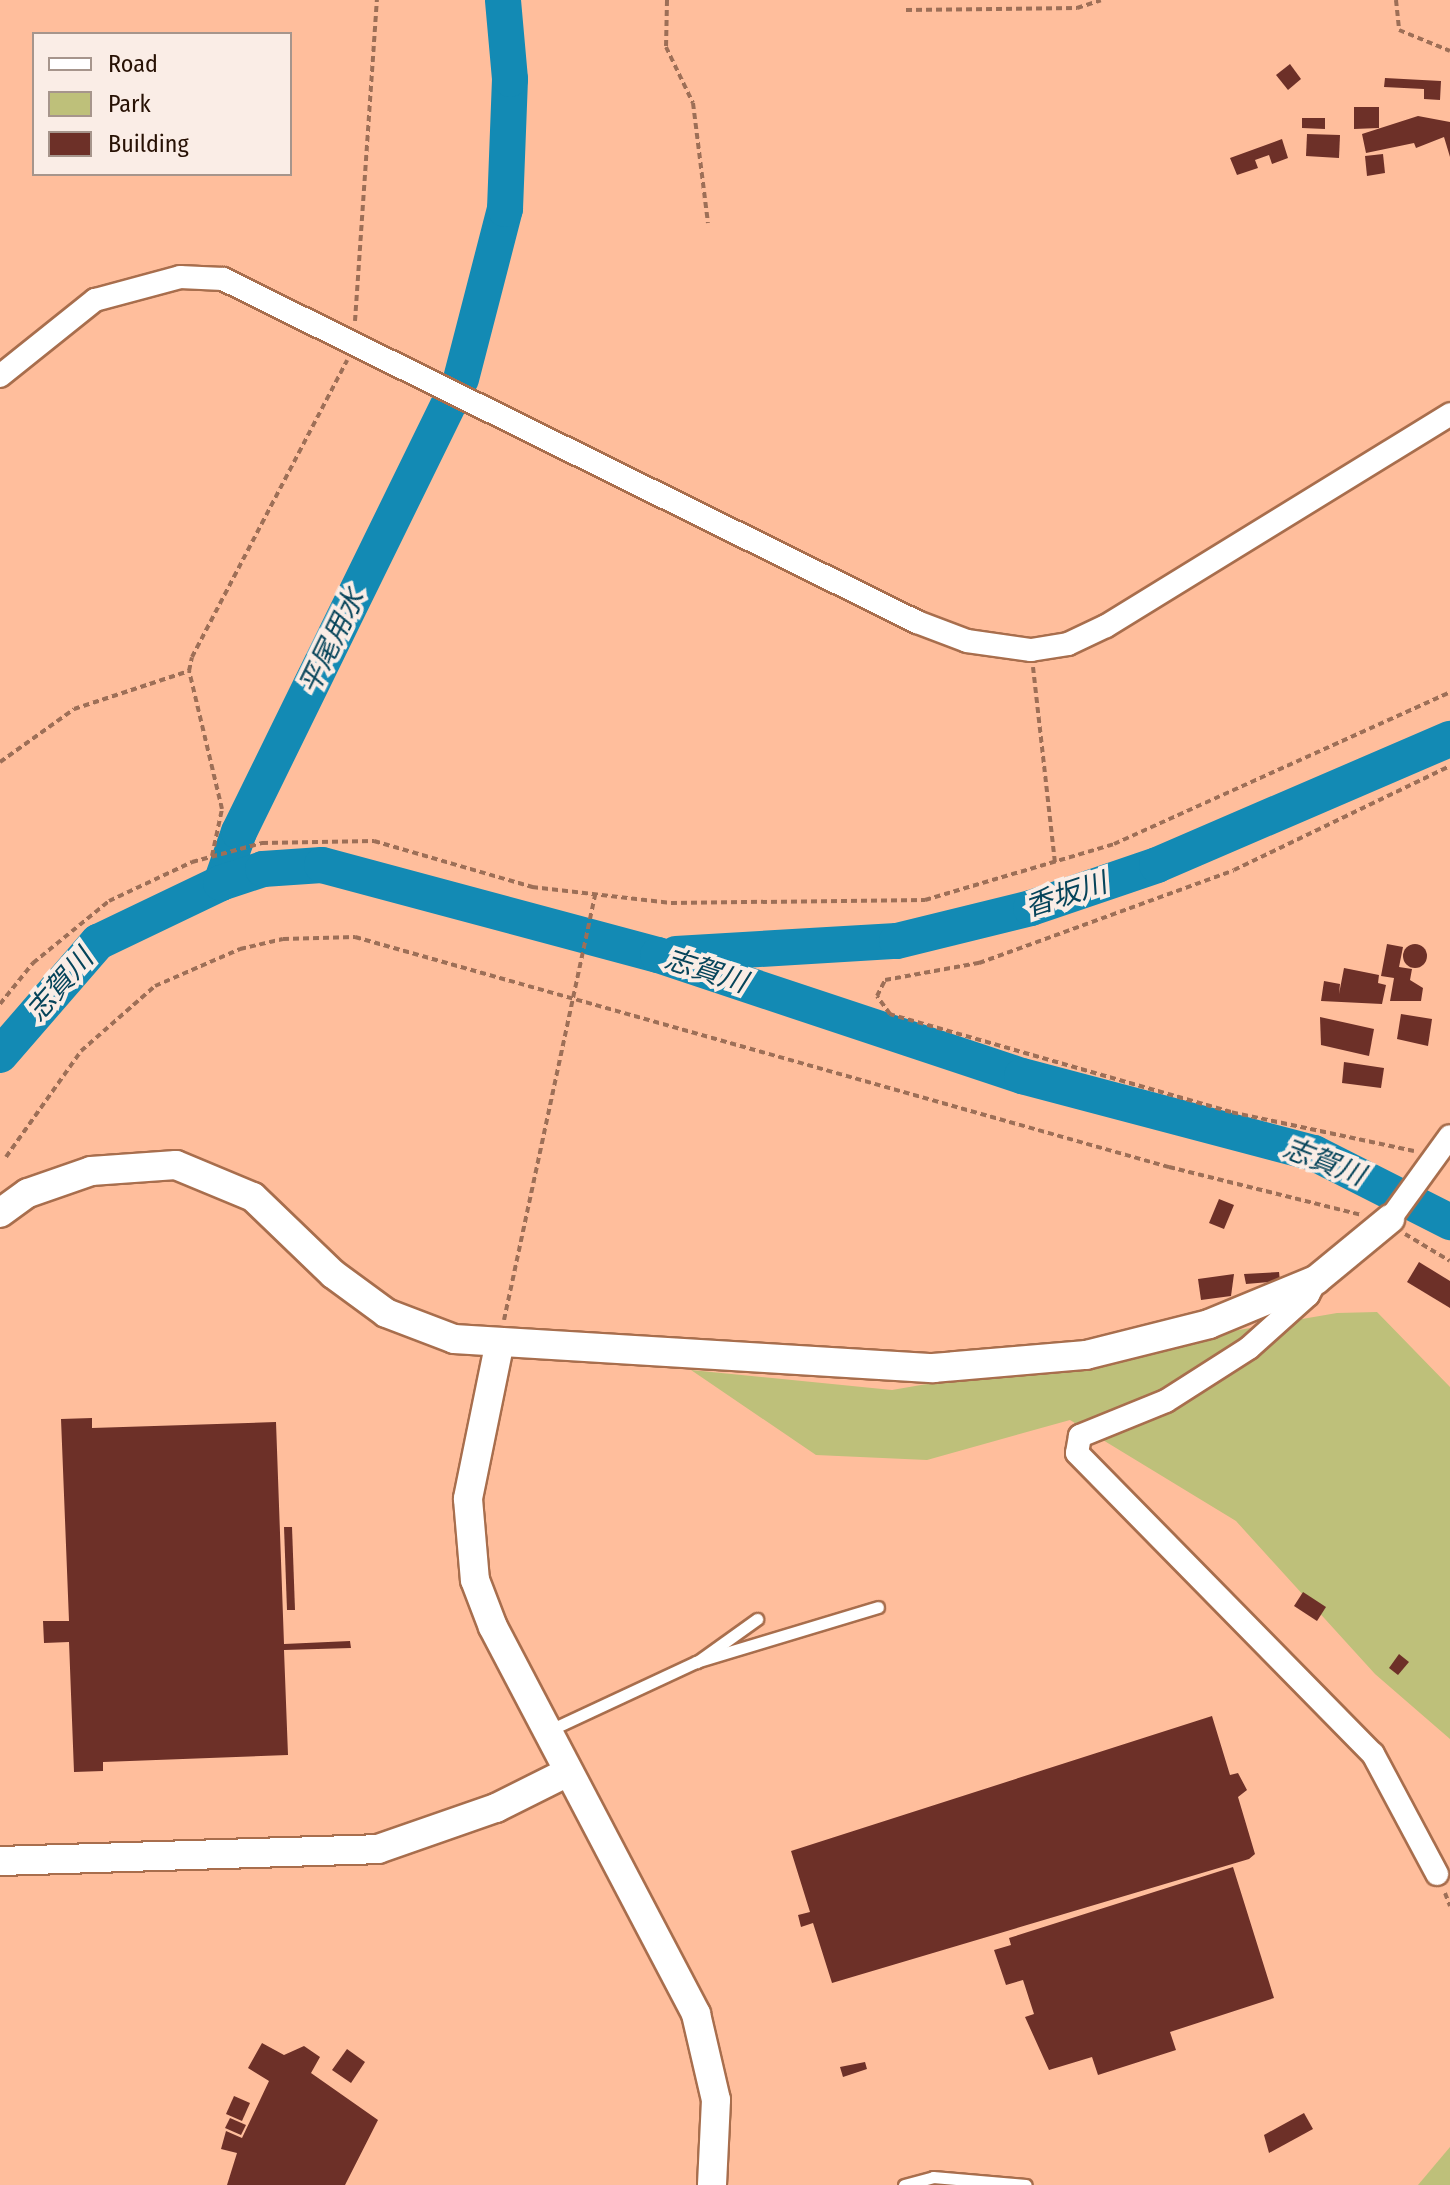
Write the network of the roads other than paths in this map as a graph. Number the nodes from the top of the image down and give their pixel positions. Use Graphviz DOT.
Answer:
graph roads {
  1 [pos="0,376"];
  2 [pos="1450,414"];
  3 [pos="1450,1136"];
  4 [pos="0,1213"];
  5 [pos="1387,1222"];
  6 [pos="1316,1280"];
  7 [pos="499,1346"];
  8 [pos="878,1607"];
  9 [pos="757,1619"];
  10 [pos="696,1662"];
  11 [pos="547,1731"];
  12 [pos="568,1772"];
  13 [pos="0,1861"];
  14 [pos="1437,1874"];
  15 [pos="712,2185"];
  16 [pos="904,2185"];
  17 [pos="1026,2185"];
  1 -- 2 [label="street"];
  3 -- 5 [label="street"];
  4 -- 7 [label="street"];
  5 -- 6 [label="street"];
  6 -- 7 [label="street"];
  6 -- 14 [label="street"];
  7 -- 11 [label="street"];
  8 -- 10 [label="lane"];
  9 -- 10 [label="lane"];
  10 -- 11 [label="lane"];
  11 -- 12 [label="street"];
  12 -- 13 [label="street"];
  12 -- 15 [label="street"];
  16 -- 17 [label="lane"];
}
